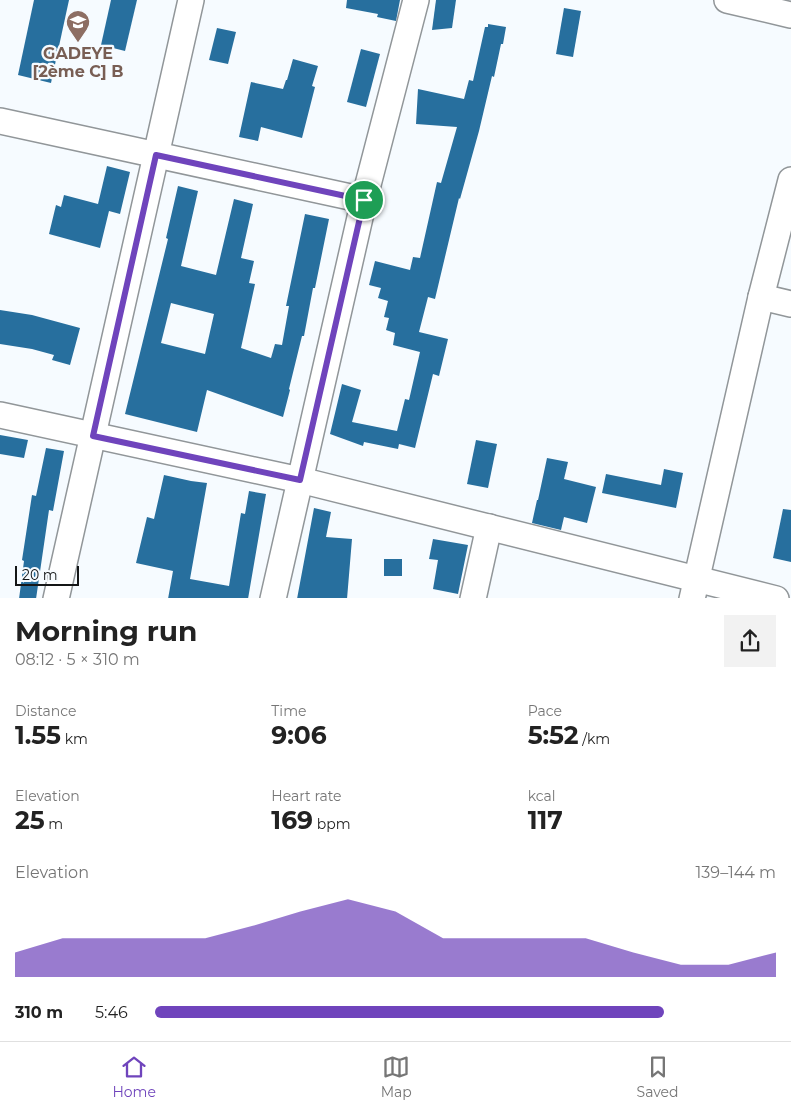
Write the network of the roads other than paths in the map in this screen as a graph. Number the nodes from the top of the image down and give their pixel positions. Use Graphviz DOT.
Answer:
graph roads {
  1 [pos="191,0"];
  2 [pos="416,0"];
  3 [pos="727,0"];
  4 [pos="791,16"];
  5 [pos="0,121"];
  6 [pos="156,155"];
  7 [pos="791,180"];
  8 [pos="364,200"];
  9 [pos="761,297"];
  10 [pos="791,304"];
  11 [pos="0,415"];
  12 [pos="93,436"];
  13 [pos="300,480"];
  14 [pos="489,527"];
  15 [pos="694,589"];
  16 [pos="56,598"];
  17 [pos="272,598"];
  18 [pos="473,598"];
  19 [pos="776,598"];
  1 -- 6 [label="street"];
  2 -- 8 [label="street"];
  3 -- 4 [label="street"];
  5 -- 6 [label="street"];
  6 -- 8 [label="street"];
  6 -- 12 [label="street"];
  7 -- 9 [label="street"];
  8 -- 13 [label="street"];
  9 -- 10 [label="street"];
  9 -- 15 [label="street"];
  11 -- 12 [label="street"];
  12 -- 13 [label="street"];
  12 -- 16 [label="street"];
  13 -- 14 [label="street"];
  13 -- 17 [label="street"];
  14 -- 15 [label="street"];
  14 -- 18 [label="street"];
  15 -- 19 [label="street"];
}
